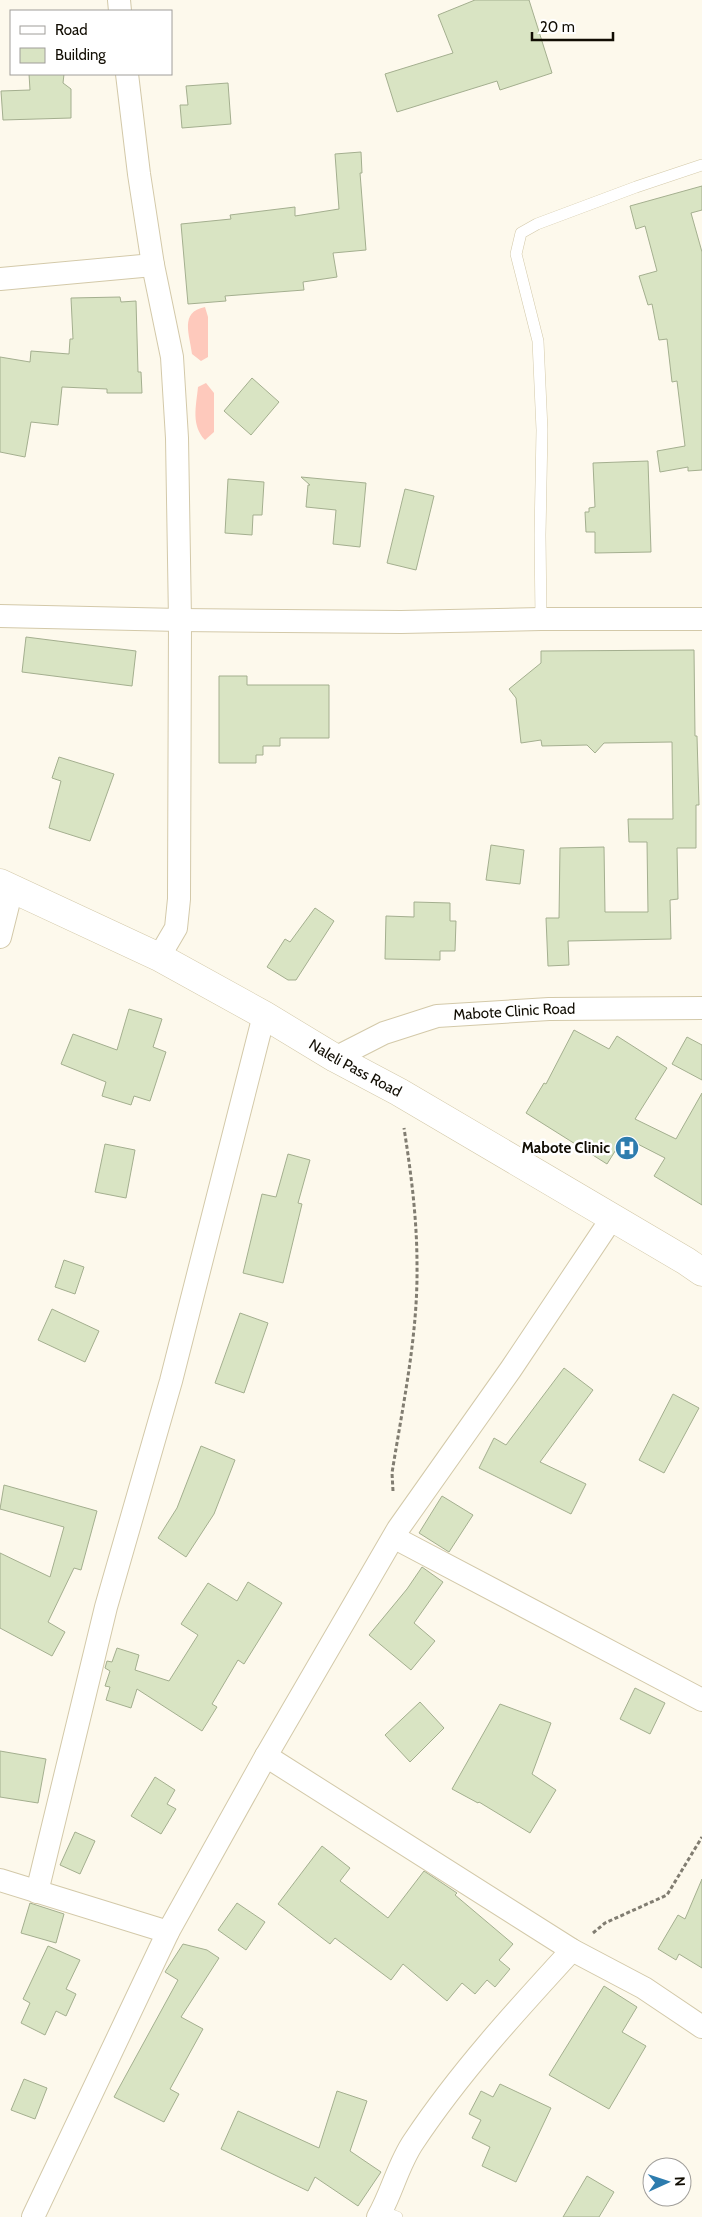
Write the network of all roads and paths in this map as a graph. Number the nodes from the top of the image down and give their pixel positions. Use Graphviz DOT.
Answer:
graph roads {
  1 [pos="127,75"];
  2 [pos="702,165"];
  3 [pos="153,265"];
  4 [pos="0,279"];
  5 [pos="0,616"];
  6 [pos="541,619"];
  7 [pos="702,619"];
  8 [pos="180,620"];
  9 [pos="6,886"];
  10 [pos="0,937"];
  11 [pos="159,957"];
  12 [pos="702,1008"];
  13 [pos="264,1015"];
  14 [pos="335,1058"];
  15 [pos="399,1092"];
  16 [pos="612,1218"];
  17 [pos="702,1272"];
  18 [pos="395,1538"];
  19 [pos="702,1700"];
  20 [pos="266,1756"];
  21 [pos="702,1837"];
  22 [pos="0,1880"];
  23 [pos="37,1892"];
  24 [pos="168,1932"];
  25 [pos="572,1950"];
  26 [pos="702,2027"];
  27 [pos="385,2215"];
  28 [pos="33,2217"];
  1 -- 3 [label="street"];
  2 -- 6 [label="lane"];
  3 -- 4 [label="street"];
  3 -- 8 [label="street"];
  5 -- 8 [label="street"];
  6 -- 7 [label="street"];
  6 -- 8 [label="street"];
  8 -- 11 [label="street"];
  9 -- 10 [label="street"];
  9 -- 11 [label="main road, Naleli Pass Road"];
  11 -- 13 [label="main road, Naleli Pass Road"];
  12 -- 14 [label="street, Mabote Clinic Road"];
  13 -- 14 [label="main road, Naleli Pass Road"];
  13 -- 23 [label="street"];
  14 -- 15 [label="main road, Naleli Pass Road"];
  15 -- 16 [label="main road, Naleli Pass Road"];
  15 -- 18 [label="path"];
  16 -- 17 [label="main road, Naleli Pass Road"];
  16 -- 18 [label="street"];
  18 -- 19 [label="street"];
  18 -- 20 [label="street"];
  20 -- 24 [label="street"];
  20 -- 25 [label="street"];
  21 -- 25 [label="path"];
  22 -- 23 [label="street"];
  23 -- 24 [label="street"];
  24 -- 28 [label="street"];
  25 -- 26 [label="street"];
  25 -- 27 [label="street"];
}
